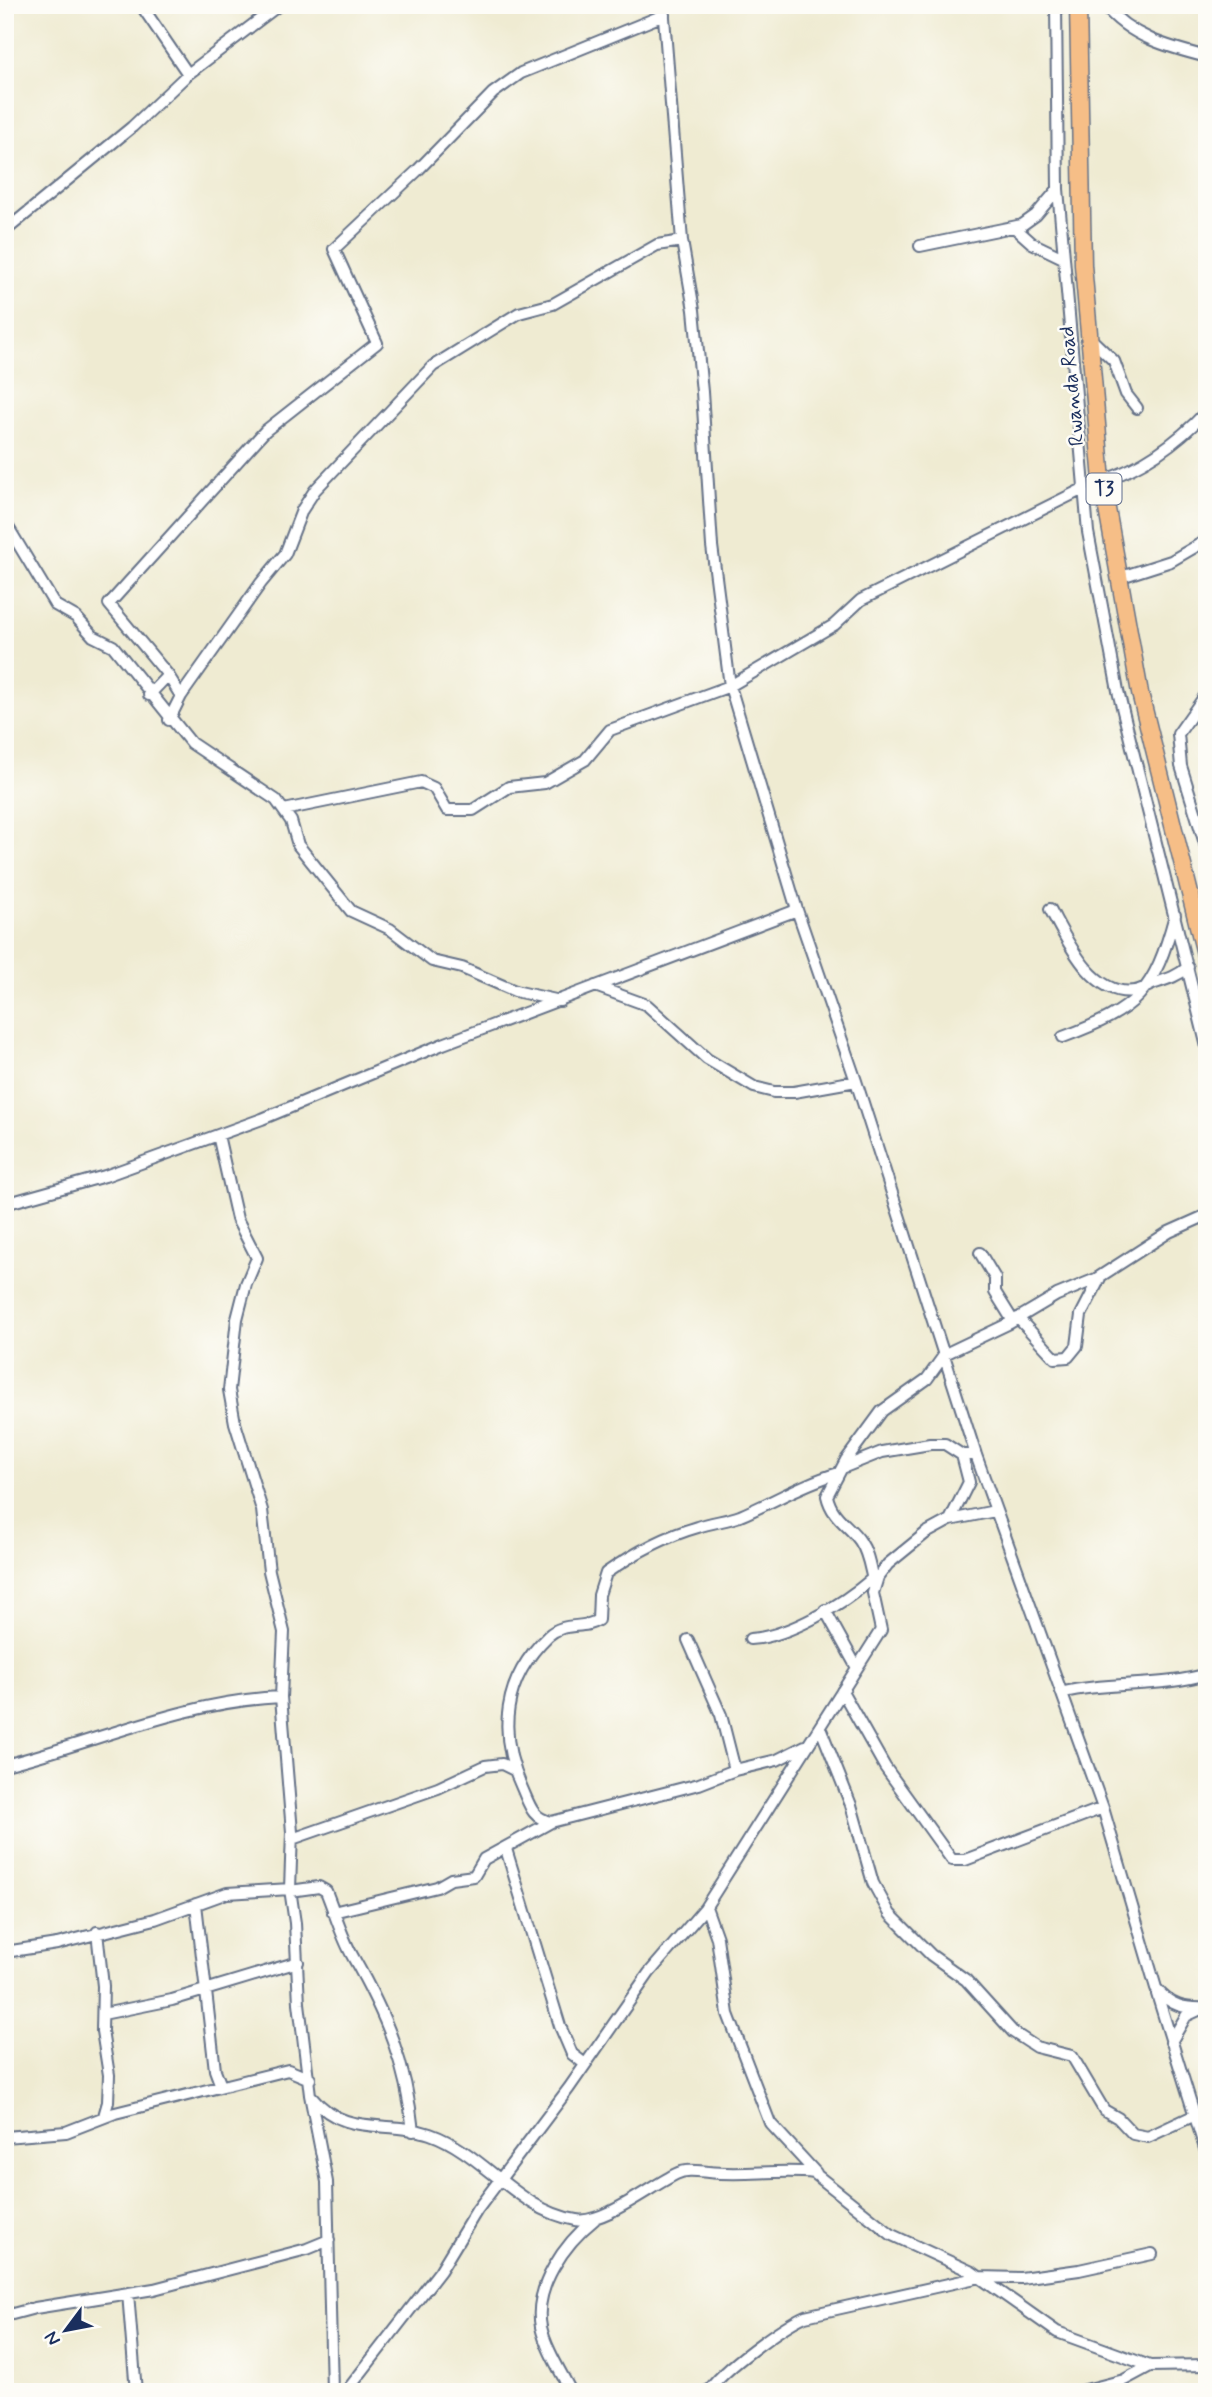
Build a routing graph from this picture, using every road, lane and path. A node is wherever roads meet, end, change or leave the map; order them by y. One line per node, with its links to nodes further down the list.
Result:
1 (141, 5): 8 (street)
2 (279, 5): 8 (street)
3 (1056, 5): 9 (street)
4 (1078, 5): 15 (highway, Rwanda Road / T3)
5 (1104, 5): 7 (street)
6 (663, 10): 12 (street); 23 (street)
7 (1207, 57)
8 (188, 74): 11 (street)
9 (1058, 189): 10 (street); 14 (street)
10 (1014, 228): 13 (street); 14 (street)
11 (5, 231)
12 (682, 240): 24 (street); 27 (street)
13 (920, 246)
14 (1063, 258): 19 (street)
15 (1091, 339): 16 (street); 18 (highway, Rwanda Road / T3)
16 (1137, 408)
17 (1207, 411): 18 (street)
18 (1102, 481): 22 (highway, Rwanda Road / T3)
19 (1083, 489): 24 (street); 33 (street)
20 (5, 522): 26 (street)
21 (1207, 540): 22 (street)
22 (1118, 578): 34 (highway, Rwanda Road / T3)
23 (169, 675): 26 (street); 27 (street)
24 (730, 686): 29 (street); 32 (street)
25 (1207, 693): 30 (street)
26 (149, 695): 28 (street)
27 (181, 696): 28 (street)
28 (169, 720): 29 (street)
29 (284, 810): 38 (street)
30 (1207, 850)
31 (1050, 909): 37 (street)
32 (797, 910): 36 (street); 41 (street)
33 (1175, 913): 35 (street); 37 (street)
34 (1207, 962)
35 (1188, 967): 37 (street); 40 (street)
36 (595, 986): 38 (street); 41 (street)
37 (1147, 986): 39 (street)
38 (560, 1001): 42 (street)
39 (1063, 1037)
40 (1207, 1047)
41 (856, 1081): 48 (street)
42 (218, 1135): 43 (street); 62 (street)
43 (5, 1205)
44 (1207, 1214): 46 (street)
45 (980, 1253): 47 (street)
46 (1101, 1276): 47 (street); 47 (street)
47 (1016, 1319): 48 (street)
48 (945, 1354): 50 (street); 51 (street)
49 (962, 1455): 50 (street); 51 (street); 53 (street)
50 (976, 1455): 52 (street)
51 (840, 1471): 54 (street); 66 (street)
52 (995, 1511): 53 (street); 61 (street)
53 (950, 1520): 54 (street)
54 (874, 1582): 55 (street); 58 (street)
55 (825, 1610): 56 (street); 58 (street)
56 (750, 1639)
57 (688, 1640): 67 (street)
58 (856, 1666): 60 (street)
59 (1207, 1674): 61 (street)
60 (842, 1691): 63 (street); 68 (street)
61 (1064, 1692): 68 (street)
62 (281, 1697): 65 (street); 70 (street)
63 (820, 1727): 64 (street); 91 (street)
64 (807, 1745): 67 (street); 74 (street)
65 (5, 1765)
66 (514, 1770): 69 (street); 70 (street)
67 (735, 1770): 69 (street)
68 (1103, 1808): 79 (street)
69 (551, 1822): 71 (street)
70 (292, 1839): 72 (street)
71 (506, 1849): 75 (street); 85 (street)
72 (290, 1890): 73 (street); 75 (street); 78 (street)
73 (196, 1904): 76 (street); 80 (street)
74 (706, 1906): 85 (street); 95 (street)
75 (333, 1912): 92 (street)
76 (97, 1932): 77 (street); 82 (street)
77 (5, 1952)
78 (298, 1962): 80 (street); 84 (street)
79 (1156, 1988): 81 (street); 83 (street)
80 (206, 1990): 82 (street); 88 (street)
81 (1205, 2008): 83 (street)
82 (103, 2014): 90 (street)
83 (1171, 2042): 91 (street)
84 (306, 2055): 86 (street); 87 (street)
85 (585, 2064): 96 (street)
86 (288, 2070): 87 (street); 88 (street)
87 (310, 2079): 89 (street)
88 (220, 2086): 90 (street)
89 (310, 2095): 92 (street); 98 (street)
90 (104, 2116): 93 (street)
91 (1193, 2116): 94 (street)
92 (413, 2131): 96 (street)
93 (5, 2137)
94 (1207, 2155)
95 (816, 2174): 97 (street); 100 (street)
96 (500, 2178): 97 (street); 107 (street)
97 (597, 2217): 108 (street)
98 (329, 2240): 101 (street); 106 (street)
99 (1152, 2254): 100 (street)
100 (980, 2277): 104 (street); 109 (street)
101 (128, 2292): 102 (street); 105 (street)
102 (5, 2316)
103 (1207, 2365): 104 (street)
104 (1150, 2366): 110 (street)
105 (136, 2392)
106 (332, 2392)
107 (345, 2392)
108 (571, 2392)
109 (708, 2392)
110 (1078, 2392)

